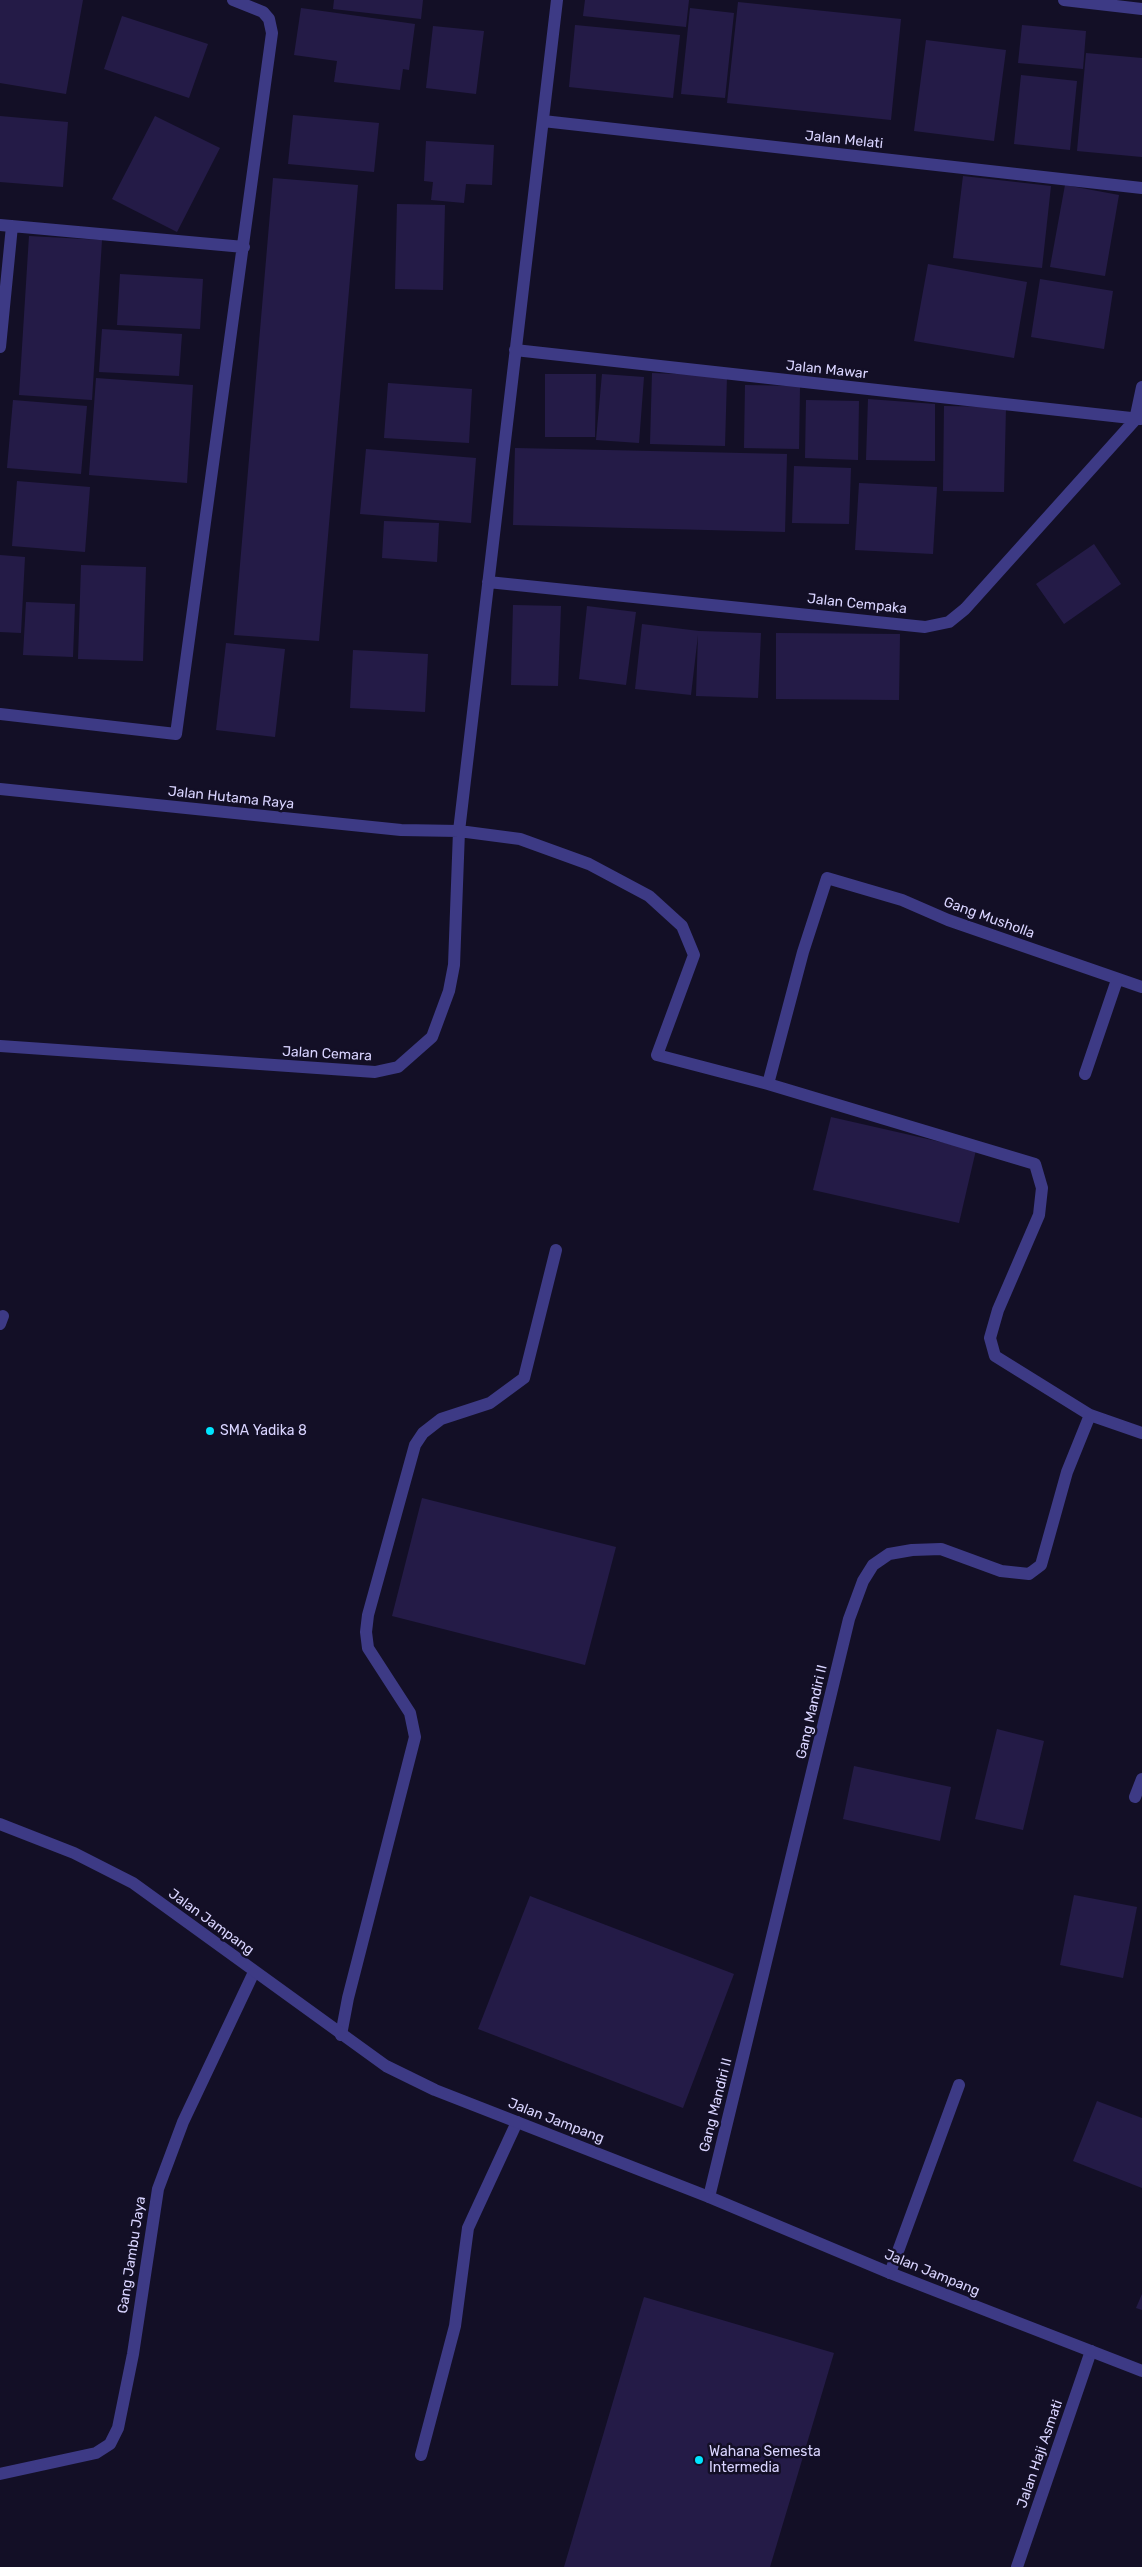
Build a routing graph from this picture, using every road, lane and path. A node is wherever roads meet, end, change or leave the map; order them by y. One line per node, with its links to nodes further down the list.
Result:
1 (234, 0): 8 (street)
2 (557, 0): 5 (street, Jalan Cemara)
3 (1064, 0): 4 (street)
4 (1142, 9)
5 (543, 121): 6 (street, Jalan Melati); 10 (street, Jalan Cemara)
6 (1142, 188)
7 (6, 226): 8 (street); 9 (street)
8 (244, 247): 14 (street)
9 (0, 347)
10 (515, 350): 12 (street, Jalan Mawar); 13 (street, Jalan Cemara)
11 (1142, 387): 12 (street)
12 (1138, 419): 13 (street, Jalan Cempaka)
13 (488, 582): 16 (street, Jalan Cemara)
14 (0, 714)
15 (0, 789): 16 (street, Jalan Hutama Raya)
16 (459, 831): 19 (street, Jalan Cemara); 21 (street, Jalan Hutama Raya)
17 (1117, 980): 18 (street, Gang Musholla); 20 (street); 21 (street, Gang Musholla)
18 (1142, 987)
19 (0, 1046)
20 (1085, 1074)
21 (768, 1084): 23 (street)
22 (556, 1250): 29 (street)
23 (1090, 1415): 24 (street); 32 (street, Gang Mandiri II)
24 (1142, 1433)
25 (1142, 1779): 26 (street)
26 (1135, 1797)
27 (0, 1824): 28 (street, Jalan Jampang)
28 (254, 1972): 29 (street, Jalan Jampang); 37 (street, Gang Jambu Jaya)
29 (341, 2035): 31 (street, Jalan Jampang)
30 (959, 2085): 33 (street)
31 (517, 2122): 32 (street, Jalan Jampang); 36 (street)
32 (709, 2197): 33 (street, Jalan Jampang)
33 (890, 2273): 34 (street, Jalan Jampang)
34 (1091, 2351): 35 (street, Jalan Jampang); 38 (street, Jalan Haji Asmati)
35 (1142, 2371)
36 (421, 2454)
37 (0, 2474)
38 (1017, 2567)

